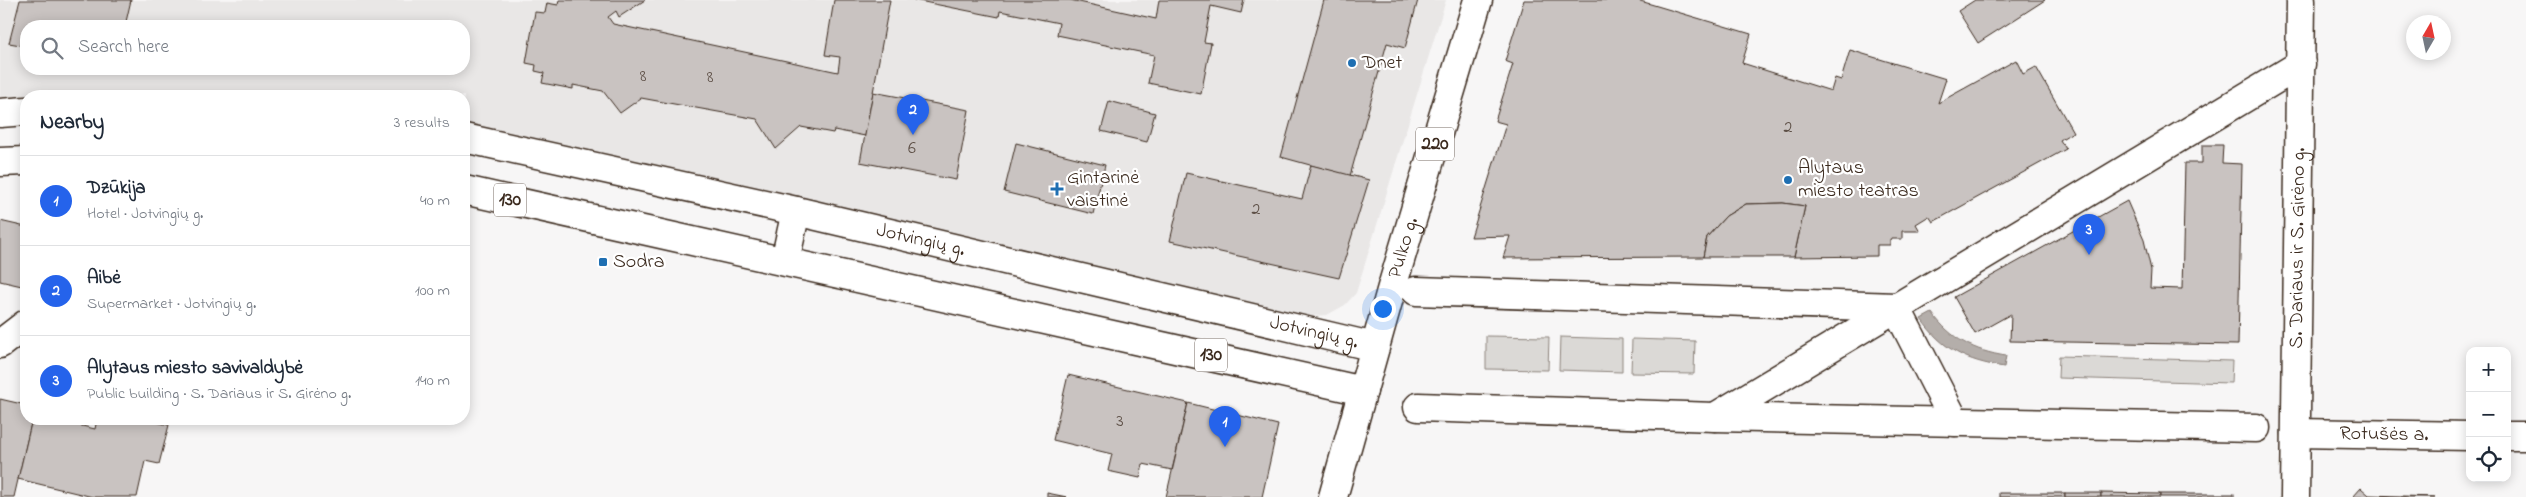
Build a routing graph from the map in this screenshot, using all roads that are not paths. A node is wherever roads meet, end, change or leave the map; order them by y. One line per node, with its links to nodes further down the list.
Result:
1 (1478, 0): 16 (street, Pulko g. / 220)
2 (2301, 0): 3 (street, S. Dariaus ir S. Girėno g.)
3 (2301, 64): 13 (street); 22 (street, S. Dariaus ir S. Girėno g.)
4 (20, 111): 5 (street)
5 (0, 112)
6 (470, 139): 10 (street, Jotvingių g.)
7 (20, 161): 8 (street)
8 (0, 162)
9 (470, 191): 11 (street, 130)
10 (796, 211): 11 (street); 16 (street, Jotvingių g.)
11 (785, 261): 17 (street, 130)
12 (1416, 291): 13 (street)
13 (1896, 307): 19 (street); 20 (street)
14 (20, 329): 15 (street)
15 (0, 344)
16 (1375, 347): 17 (street, Pulko g. / 220)
17 (1363, 391): 26 (street, Pulko g.)
18 (1418, 407): 19 (street)
19 (1715, 417): 20 (street)
20 (1955, 422): 21 (street)
21 (2256, 428)
22 (2296, 433): 23 (street, Rotušės a.); 27 (street, S. Dariaus ir S. Girėno g.)
23 (2466, 436)
24 (2511, 436): 25 (street)
25 (2526, 436)
26 (1333, 497)
27 (2295, 497)

